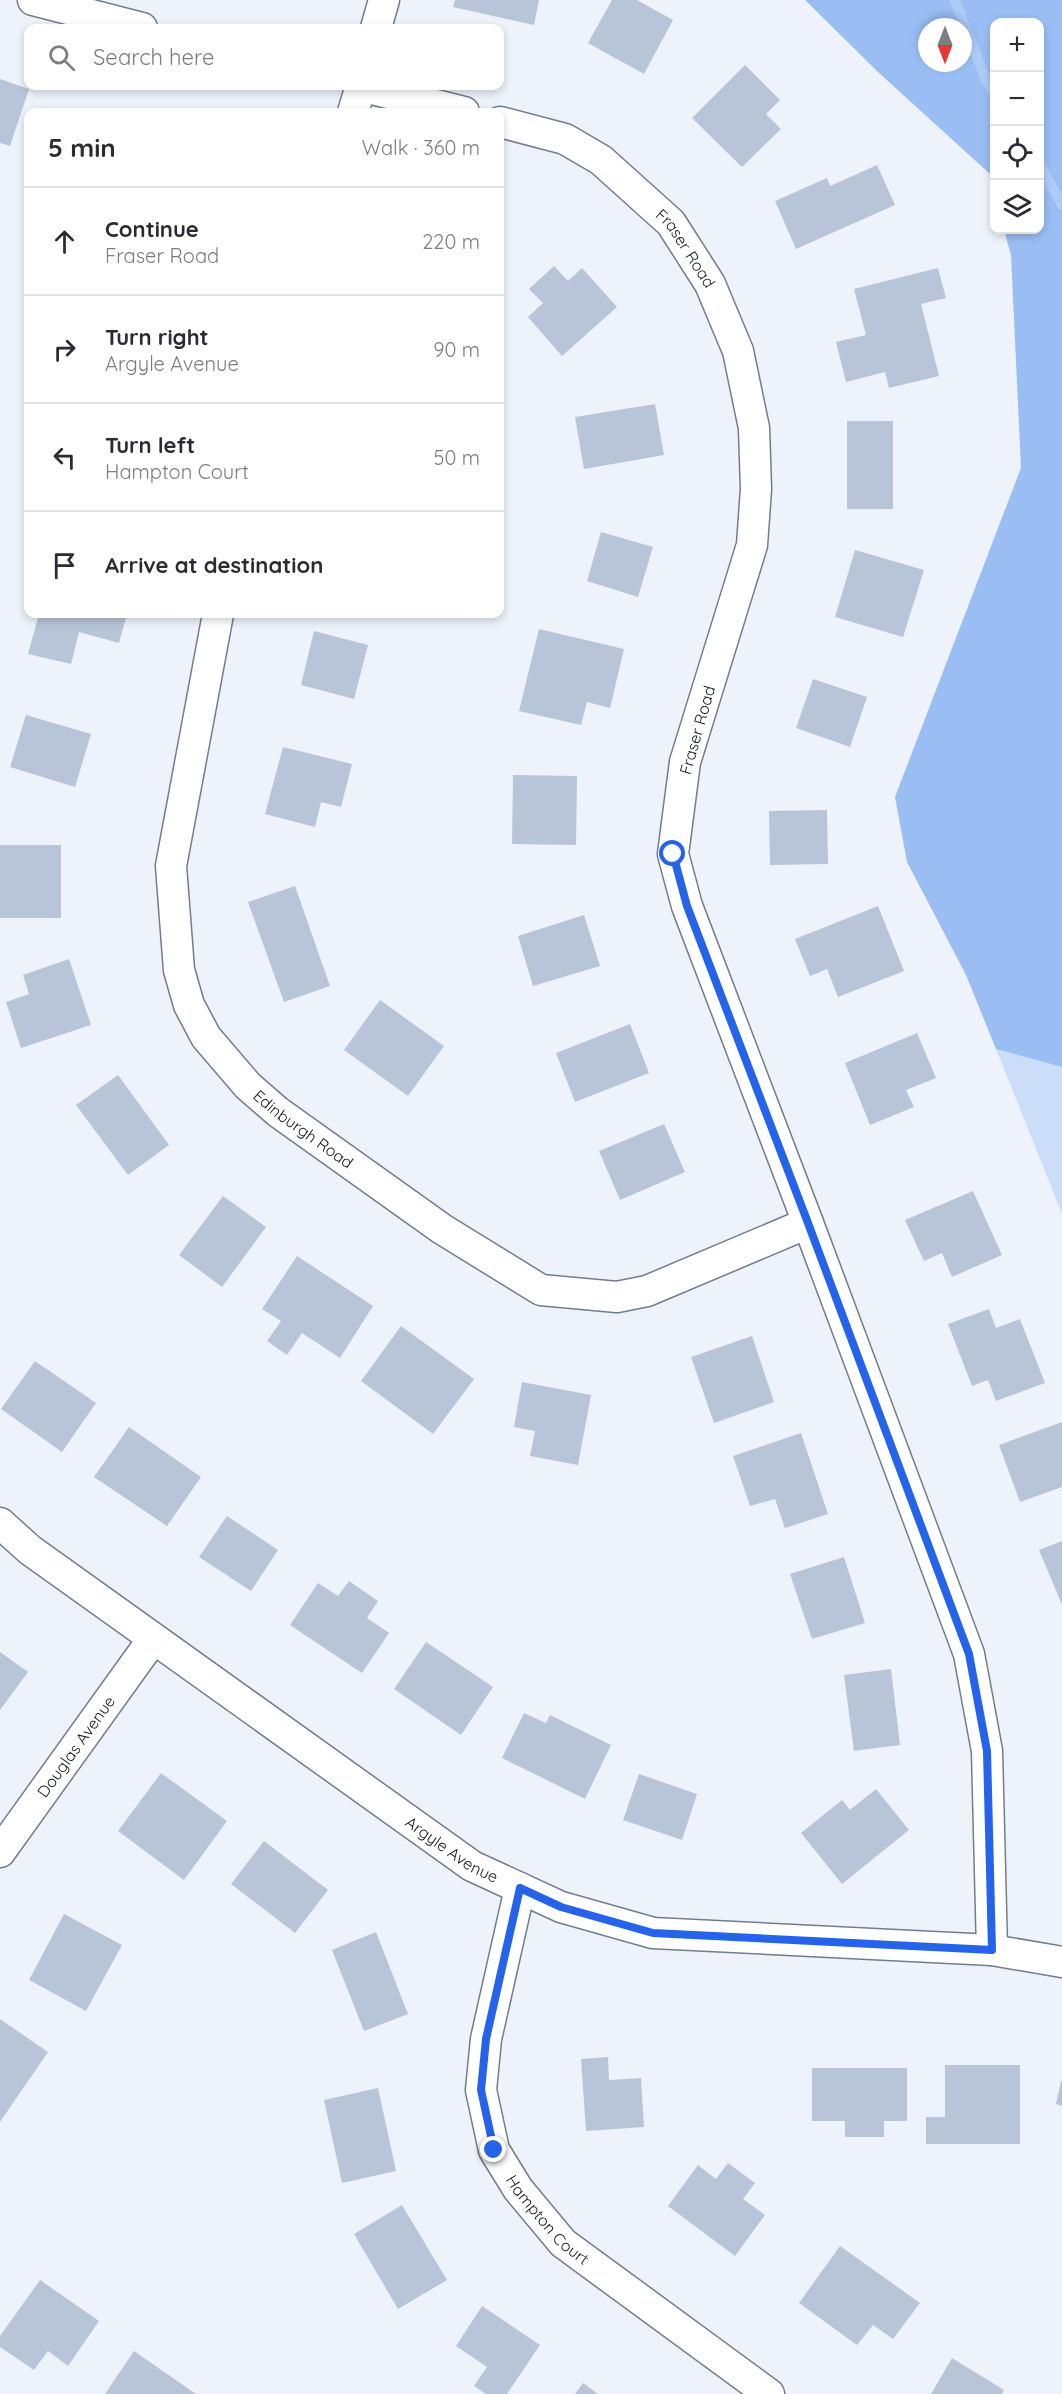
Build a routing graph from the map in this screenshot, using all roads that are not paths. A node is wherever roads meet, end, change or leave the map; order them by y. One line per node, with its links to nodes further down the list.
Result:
1 (33, 0): 3 (street)
2 (384, 0): 4 (street)
3 (126, 24)
4 (377, 24)
5 (359, 90): 7 (street)
6 (376, 90): 8 (street)
7 (354, 108)
8 (448, 108)
9 (504, 123): 11 (street, Fraser Road)
10 (217, 618): 11 (street, Edinburgh Road)
11 (808, 1223): 16 (street, Fraser Road)
12 (0, 1523): 13 (street, Argyle Avenue)
13 (153, 1639): 14 (street, Douglas Avenue); 15 (street, Argyle Avenue)
14 (0, 1852)
15 (520, 1888): 16 (street, Argyle Avenue); 18 (street, Hampton Court)
16 (992, 1950): 17 (street, Argyle Avenue)
17 (1062, 1962)
18 (769, 2394)

